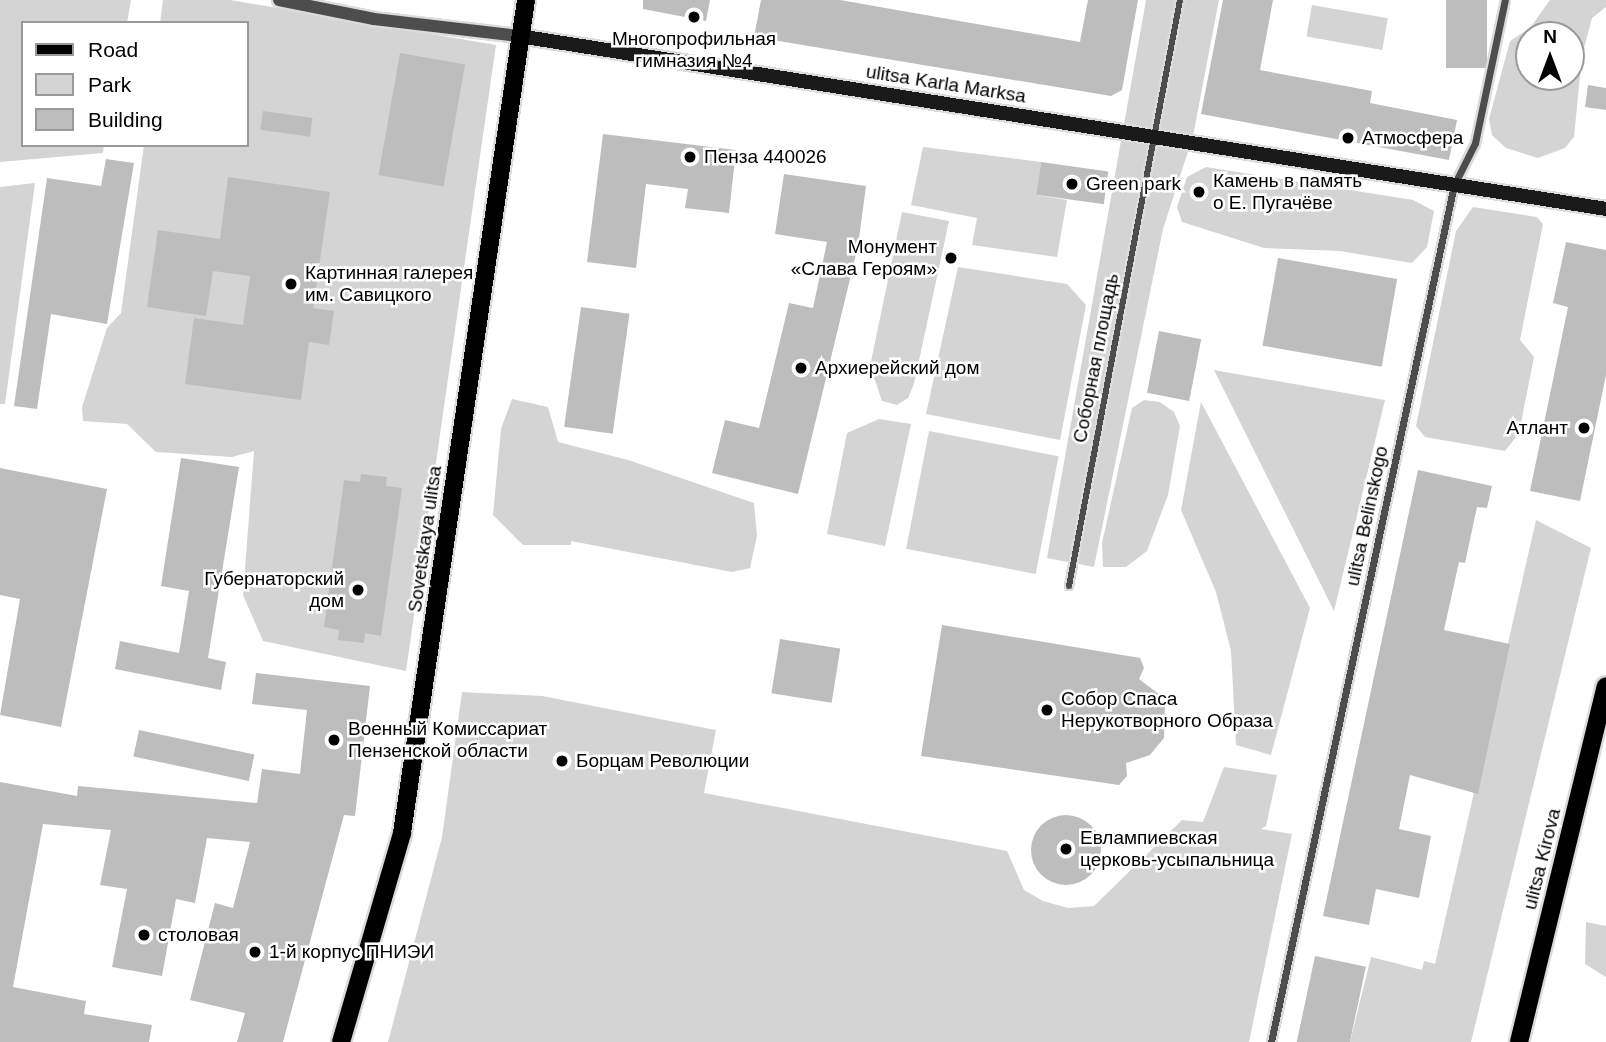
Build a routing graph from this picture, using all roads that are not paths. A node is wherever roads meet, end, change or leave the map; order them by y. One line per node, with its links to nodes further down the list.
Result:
1 (279, 0): 5 (street, ulitsa Karla Marksa)
2 (526, 0): 5 (main road, Sovetskaya ulitsa)
3 (1180, 0): 6 (street, Соборная площадь)
4 (1505, 0): 7 (street, ulitsa Belinskogo)
5 (519, 36): 6 (main road, ulitsa Karla Marksa); 11 (main road, Sovetskaya ulitsa)
6 (1155, 137): 7 (main road, ulitsa Karla Marksa); 9 (street, Соборная площадь)
7 (1454, 185): 8 (main road, ulitsa Karla Marksa); 12 (street, ulitsa Belinskogo)
8 (1606, 209)
9 (1069, 586)
10 (1606, 686): 13 (main road, ulitsa Kirova)
11 (341, 1042)
12 (1271, 1042)
13 (1519, 1042)

